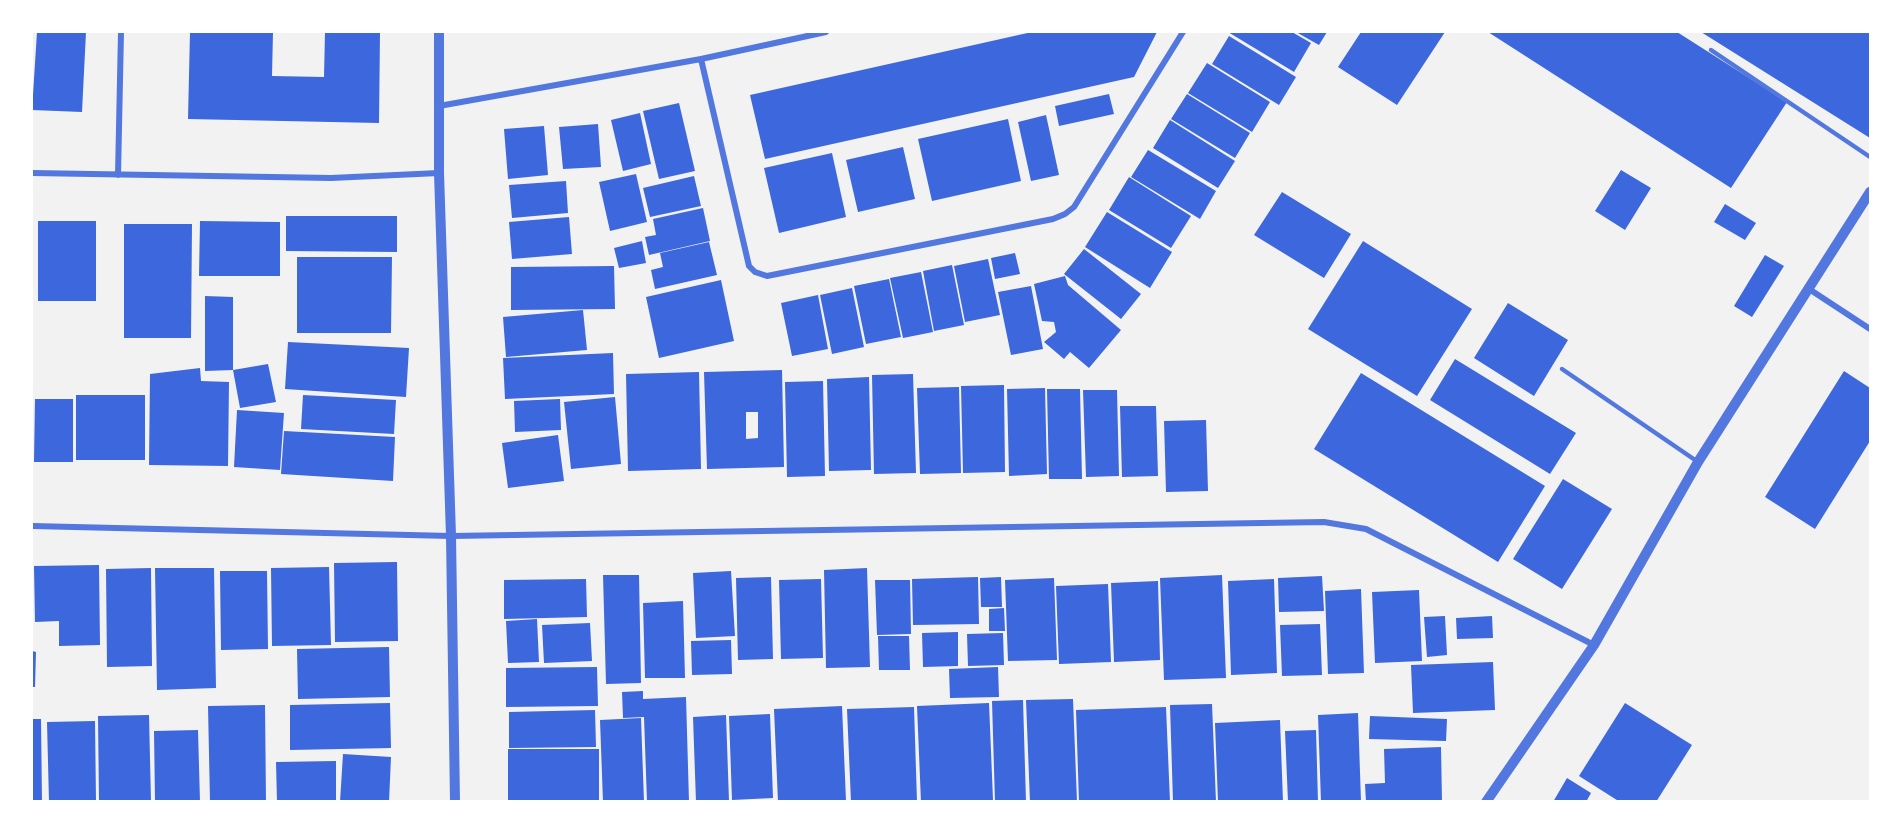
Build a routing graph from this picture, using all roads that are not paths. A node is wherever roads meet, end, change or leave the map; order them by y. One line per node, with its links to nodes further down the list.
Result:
1 (121, 32): 11 (street)
2 (439, 32): 7 (street)
3 (826, 32): 6 (street)
4 (1183, 32): 6 (street)
5 (1711, 50): 8 (lane)
6 (702, 59): 7 (street)
7 (439, 106): 10 (street)
8 (1870, 157)
9 (32, 173): 11 (street)
10 (439, 173): 11 (street); 18 (street)
11 (118, 175)
12 (1870, 192): 13 (street)
13 (1809, 289): 14 (street); 16 (street)
14 (1870, 328)
15 (1562, 369): 16 (lane)
16 (1698, 462): 19 (street)
17 (32, 526): 18 (street)
18 (451, 536): 19 (street); 20 (street)
19 (1594, 645): 21 (street)
20 (455, 801)
21 (1486, 801)

